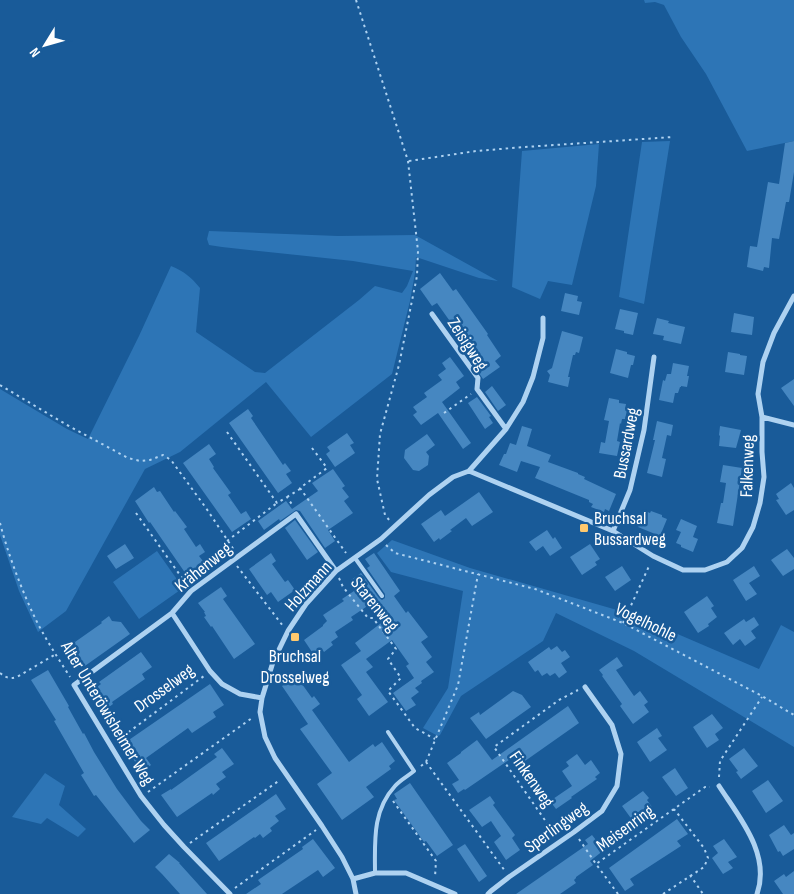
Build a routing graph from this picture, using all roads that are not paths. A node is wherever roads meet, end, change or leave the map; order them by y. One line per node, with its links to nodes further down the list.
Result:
1 (794, 296): 5 (street, Falkenweg)
2 (432, 314): 7 (street, Zeisigweg)
3 (543, 318): 7 (street, Holzmann)
4 (654, 357): 9 (street, Bussardweg)
5 (762, 417): 6 (street); 9 (street, Falkenweg)
6 (794, 425)
7 (506, 429): 8 (street, Holzmann)
8 (468, 471): 9 (street, Falkenweg); 10 (street, Holzmann)
9 (613, 531)
10 (353, 560): 11 (street, Holzmann); 12 (lane)
11 (336, 572): 13 (street, Krähenweg); 16 (street, Holzmann)
12 (382, 596)
13 (172, 613): 14 (street, Krähenweg); 16 (street, Drosselweg)
14 (74, 685): 21 (street, Alter Unteröwisheimer Weg)
15 (585, 687): 24 (street, Sperlingweg)
16 (262, 698): 20 (street, Holzmann)
17 (388, 732): 19 (lane)
18 (719, 786): 25 (street)
19 (375, 873): 20 (street); 23 (street)
20 (353, 879): 22 (street, Holzmann)
21 (230, 893)
22 (356, 894)
23 (456, 894)
24 (488, 894)
25 (757, 894)

